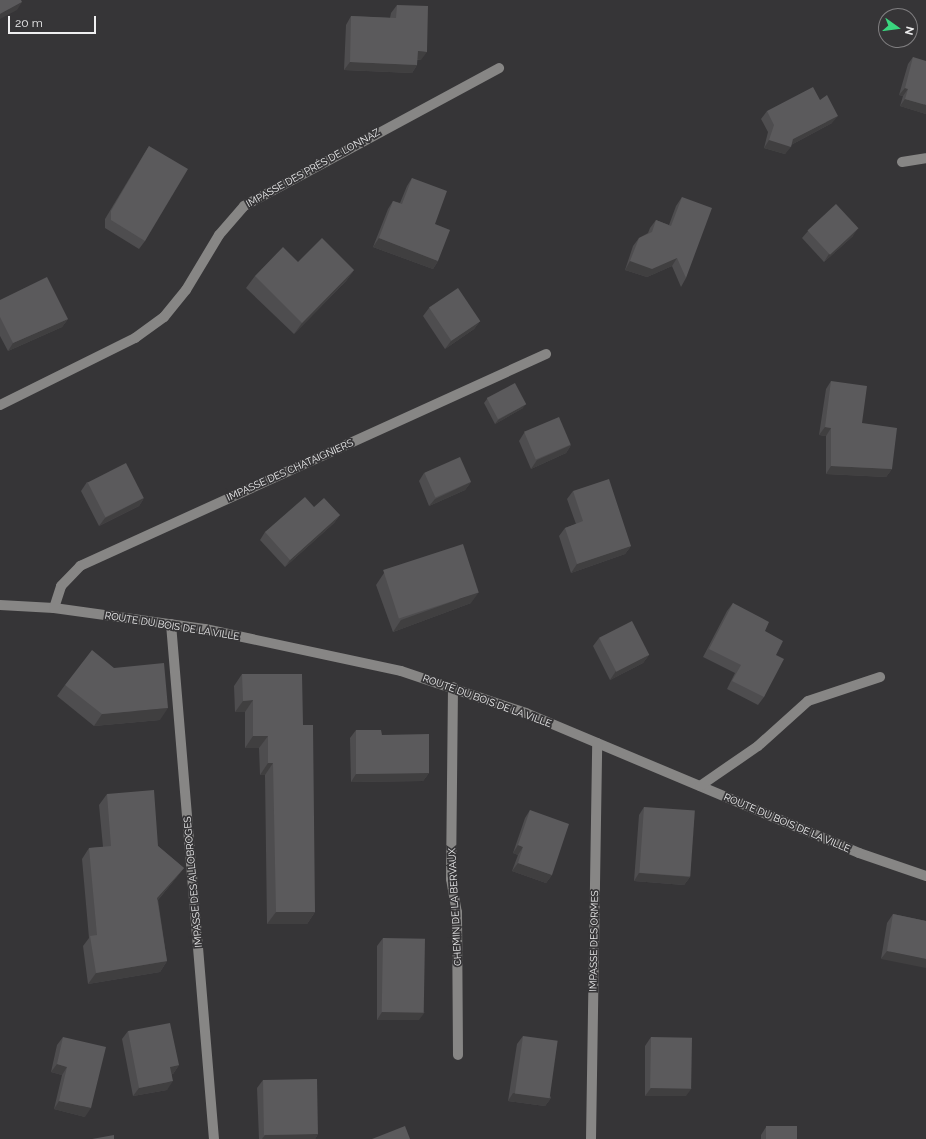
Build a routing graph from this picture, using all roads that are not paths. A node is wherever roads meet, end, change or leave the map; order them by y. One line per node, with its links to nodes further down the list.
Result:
1 (499, 68): 5 (street, IMPASSE DES PRÉS DE LONNAZ)
2 (926, 158): 3 (street)
3 (902, 162)
4 (546, 354): 7 (street, IMPASSE DES CHATAIGNIERS)
5 (0, 405)
6 (0, 605): 7 (street, ROUTE DU BOIS DE LA VILLE)
7 (54, 608): 8 (street, ROUTE DU BOIS DE LA VILLE)
8 (172, 624): 10 (street, ROUTE DU BOIS DE LA VILLE); 15 (street, IMPASSE DES ALLOBROGES)
9 (880, 677): 12 (street)
10 (453, 687): 11 (street, ROUTE DU BOIS DE LA VILLE); 14 (street, CHEMIN DE LA BERVAUX)
11 (597, 743): 12 (street, ROUTE DU BOIS DE LA VILLE); 16 (street, IMPASSE DES ORMES)
12 (700, 786): 13 (street, ROUTE DU BOIS DE LA VILLE)
13 (926, 876)
14 (458, 1055)
15 (214, 1139)
16 (591, 1139)

